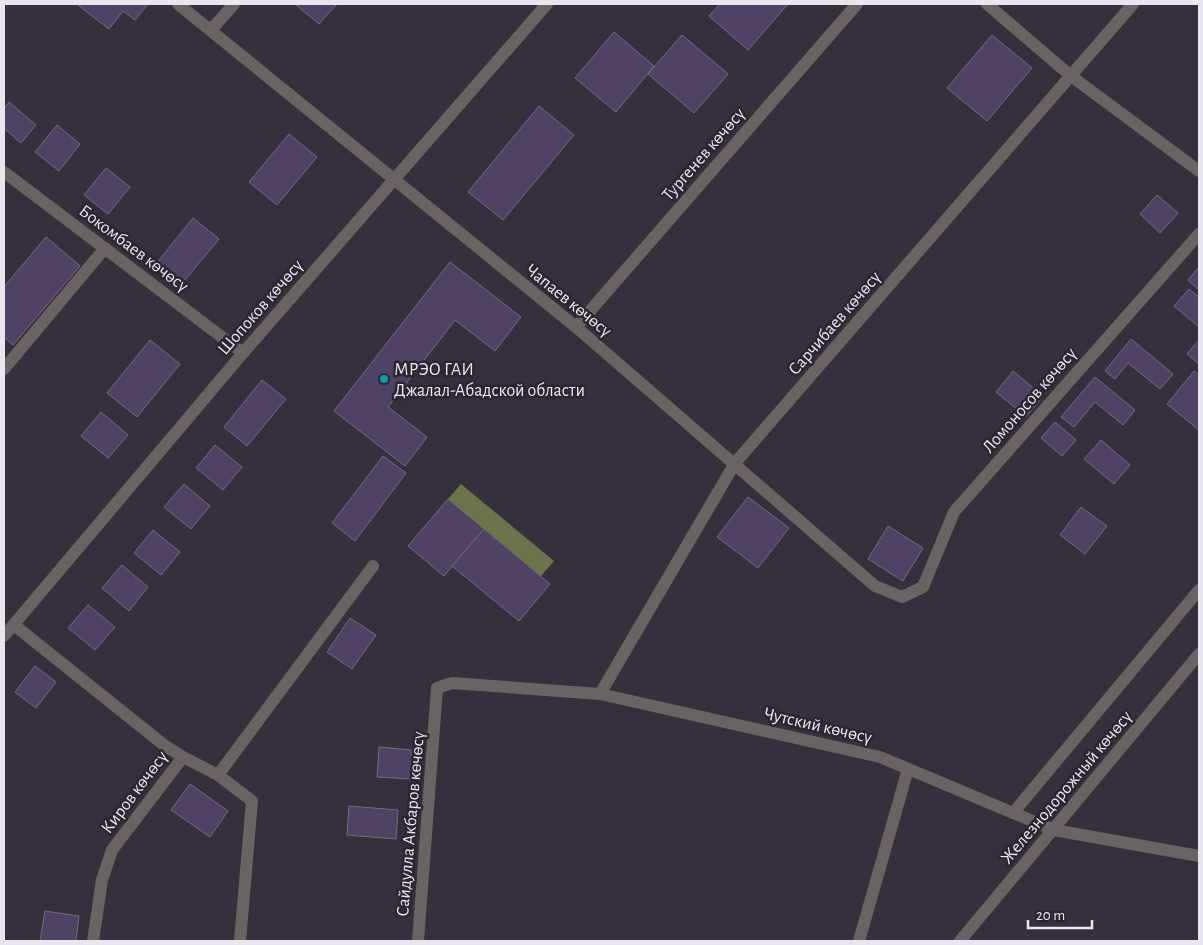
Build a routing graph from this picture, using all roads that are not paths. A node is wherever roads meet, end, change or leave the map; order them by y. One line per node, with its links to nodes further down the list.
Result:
1 (178, 4): 7 (street, Чапаев көчөсү)
2 (234, 4): 7 (street)
3 (547, 4): 11 (street, Шопоков көчөсү)
4 (857, 4): 14 (street, Тургенев көчөсү)
5 (987, 4): 8 (street)
6 (1133, 4): 8 (street, Сарчибаев көчөсү)
7 (211, 30): 11 (street, Чапаев көчөсү)
8 (1071, 76): 9 (street); 17 (street, Сарчибаев көчөсү)
9 (1199, 171)
10 (4, 172): 13 (street, Бокомбаев көчөсү)
11 (392, 180): 14 (street, Чапаев көчөсү); 15 (street, Шопоков көчөсү)
12 (1199, 234): 20 (street, Ломоносов көчөсү)
13 (105, 248): 15 (street, Бокомбаев көчөсү); 16 (street)
14 (576, 327): 17 (street, Чапаев көчөсү)
15 (243, 353): 21 (street, Шопоков көчөсү)
16 (4, 369)
17 (735, 463): 20 (street, Чапаев көчөсү); 23 (street, Сарчибаев көчөсү)
18 (373, 566): 27 (street)
19 (1199, 590): 28 (street)
20 (902, 597)
21 (8, 629): 25 (street, Киров көчөсү)
22 (1199, 654): 29 (street, Железнодорожный көчөсү)
23 (600, 694): 24 (street, Чутский көчөсү); 26 (street, Чутский көчөсү)
24 (437, 709): 33 (street, Сайдулла Акбаров көчөсү)
25 (183, 756): 27 (street); 31 (street, Киров көчөсү)
26 (908, 769): 28 (street, Чутский көчөсү); 34 (street)
27 (218, 775): 32 (street)
28 (1013, 813): 29 (street, Чутский көчөсү)
29 (1054, 830): 30 (street, Чутский көчөсү); 35 (street, Железнодорожный көчөсү)
30 (1199, 856)
31 (94, 941)
32 (240, 941)
33 (418, 941)
34 (859, 941)
35 (960, 941)

